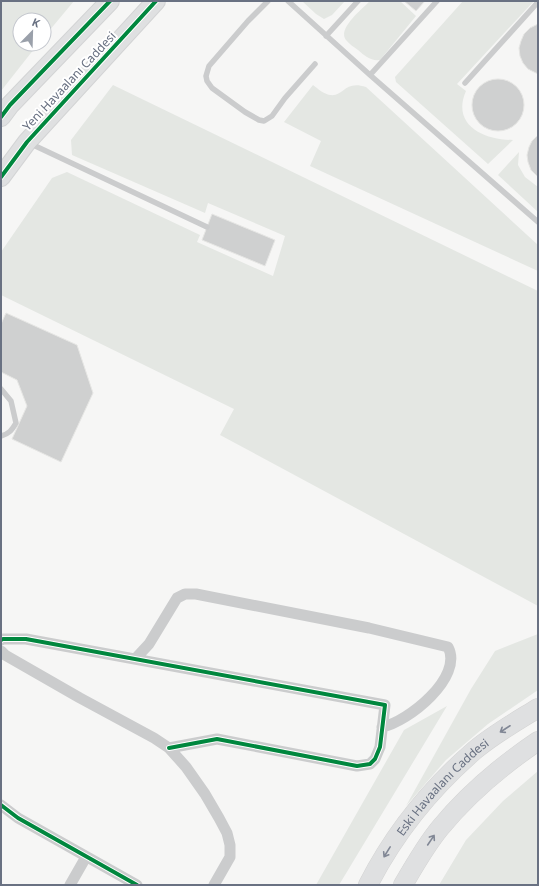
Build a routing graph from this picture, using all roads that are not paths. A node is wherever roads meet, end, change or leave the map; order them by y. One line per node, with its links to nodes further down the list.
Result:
1 (110, 1): 12 (main road, Yeni Havaalanı Caddesi)
2 (156, 1): 13 (main road, Yeni Havaalanı Caddesi)
3 (268, 1): 9 (lane)
4 (288, 1): 8 (lane)
5 (358, 1): 8 (lane)
6 (437, 1): 10 (lane)
7 (538, 2): 11 (lane)
8 (326, 36): 10 (lane)
9 (315, 64)
10 (370, 75): 15 (lane)
11 (465, 83)
12 (1, 117)
13 (27, 142): 14 (main road, Yeni Havaalanı Caddesi); 16 (lane)
14 (1, 177)
15 (538, 222)
16 (207, 227)
17 (1, 389): 18 (lane)
18 (1, 436)
19 (1, 640): 21 (street)
20 (1, 651): 25 (street)
21 (136, 658): 23 (street); 23 (street)
22 (538, 708): 31 (highway, Eski Havaalanı Caddesi, one-way to 31)
23 (382, 727): 25 (street)
24 (538, 741): 32 (highway, Eski Havaalanı Caddesi, one-way to 24)
25 (169, 748): 30 (street)
26 (1, 805): 27 (street)
27 (86, 857): 28 (street); 29 (street)
28 (70, 885)
29 (137, 885)
30 (214, 885)
31 (368, 885)
32 (403, 885)

